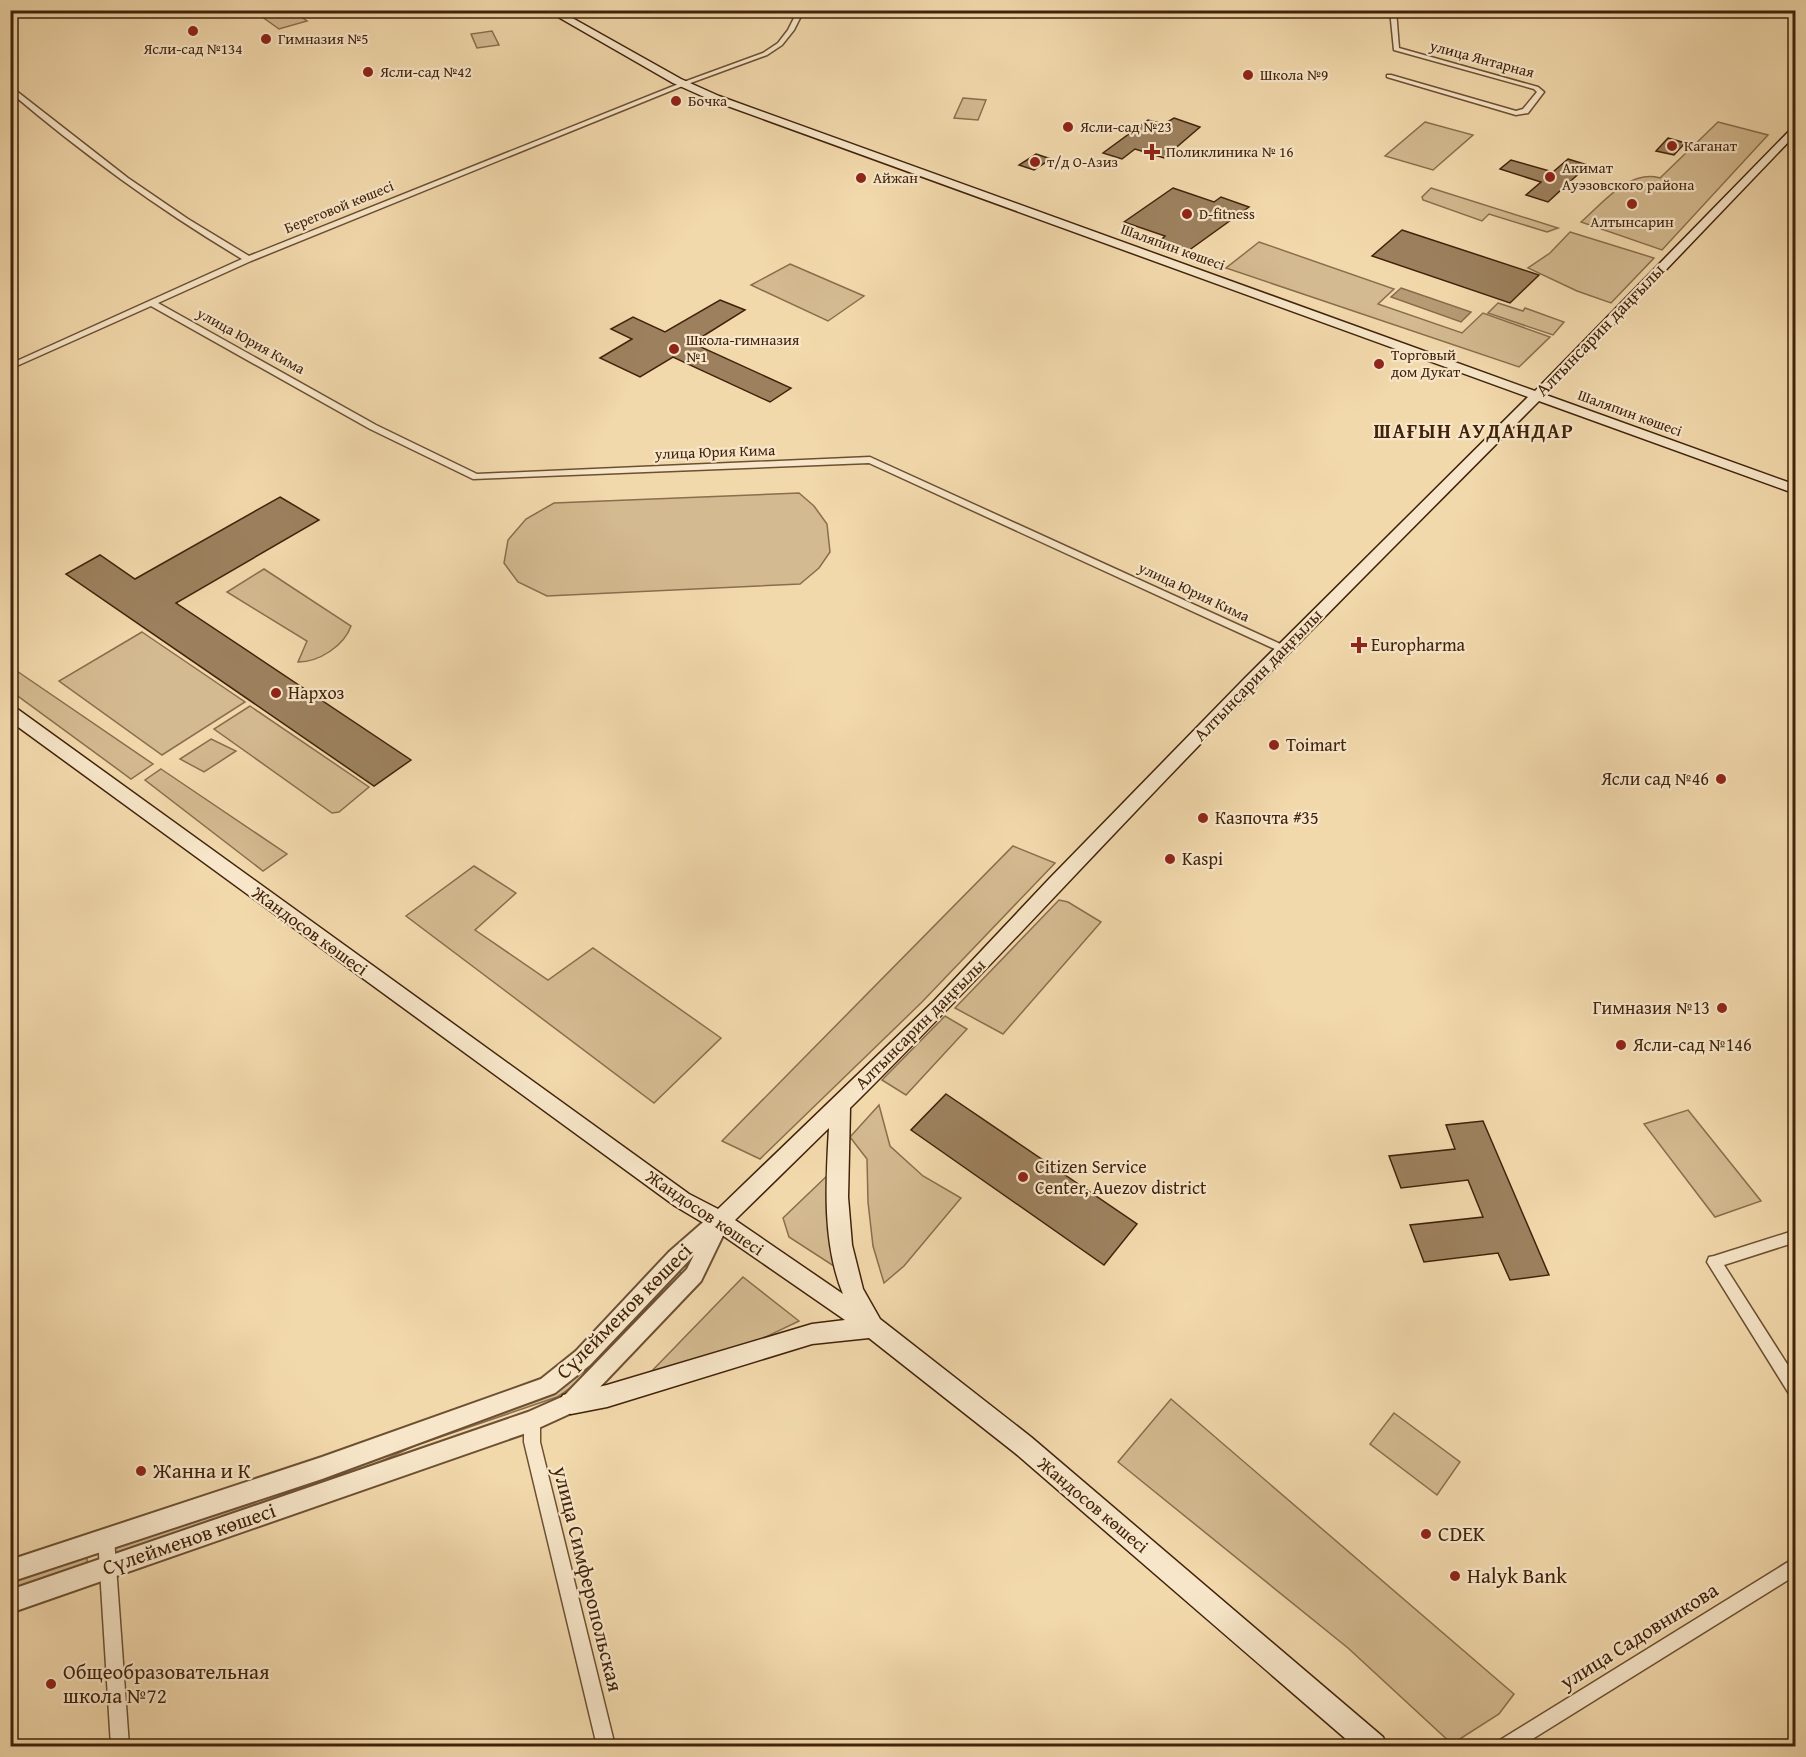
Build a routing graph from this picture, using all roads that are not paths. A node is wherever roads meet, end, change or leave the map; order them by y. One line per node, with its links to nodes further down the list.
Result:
1 (550, 10): 5 (main road, Шаляпин көшесі)
2 (801, 10): 5 (street, Береговой көшесі)
3 (1393, 10): 4 (street, улица Янтарная)
4 (1389, 76)
5 (683, 84): 8 (street, Береговой көшесі); 11 (main road, Шаляпин көшесі)
6 (10, 88): 8 (street)
7 (1796, 128): 11 (main road, Алтынсарин даңғылы)
8 (248, 259): 9 (street, Береговой көшесі)
9 (152, 303): 10 (street, Береговой көшесі); 13 (street, улица Юрия Кима)
10 (10, 367)
11 (1535, 396): 12 (main road, Шаляпин көшесі); 13 (main road, Алтынсарин даңғылы)
12 (1796, 490)
13 (1283, 649): 15 (main road, Алтынсарин даңғылы)
14 (10, 712): 16 (main road, Жандосов көшесі)
15 (840, 1103): 16 (main road, Алтынсарин даңғылы); 18 (main road)
16 (720, 1221): 18 (main road, Жандосов көшесі); 20 (street, Сүлейменов көшесі); 22 (street, Сүлейменов көшесі)
17 (1796, 1236): 19 (street)
18 (873, 1327): 20 (main road); 29 (main road, Жандосов көшесі)
19 (1796, 1392)
20 (570, 1403): 21 (street, Сүлейменов көшесі)
21 (532, 1420): 24 (street, Сүлейменов көшесі); 28 (street, улица Симферопольская)
22 (106, 1538): 24 (street); 25 (street, Сүлейменов көшесі)
23 (1796, 1565): 30 (street, улица Садовникова)
24 (107, 1568): 26 (street, Сүлейменов көшесі); 27 (street)
25 (10, 1571)
26 (10, 1602)
27 (120, 1746)
28 (606, 1746)
29 (1374, 1746)
30 (1506, 1746)

